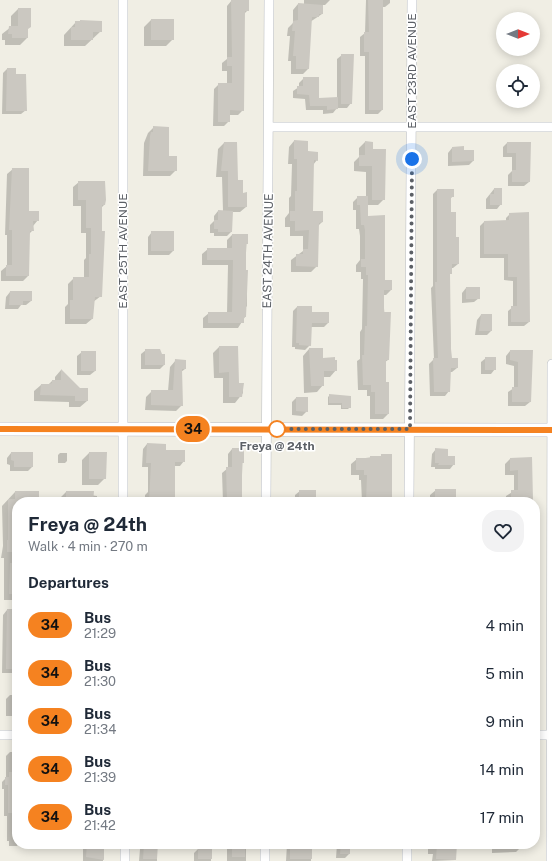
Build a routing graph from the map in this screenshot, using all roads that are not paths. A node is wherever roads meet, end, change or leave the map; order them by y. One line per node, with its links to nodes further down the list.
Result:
1 (123, 0): 9 (street, EAST 25TH AVENUE)
2 (269, 0): 4 (street, EAST 24TH AVENUE)
3 (412, 0): 6 (street, EAST 23RD AVENUE)
4 (269, 127): 6 (street); 10 (street, EAST 24TH AVENUE)
5 (552, 127): 6 (street)
6 (412, 128): 11 (street, EAST 23RD AVENUE)
7 (552, 364): 12 (street)
8 (0, 429): 9 (main road)
9 (123, 429): 10 (main road); 13 (street, EAST 25TH AVENUE)
10 (266, 429): 11 (main road); 14 (street, EAST 24TH AVENUE)
11 (410, 429): 12 (main road); 15 (street, EAST 23RD AVENUE)
12 (552, 430): 19 (street)
13 (123, 497)
14 (266, 497)
15 (409, 497)
16 (540, 734): 19 (street)
17 (0, 735): 18 (street)
18 (12, 735)
19 (552, 735): 26 (street)
20 (125, 849): 23 (street)
21 (265, 849): 24 (street)
22 (407, 849): 25 (street)
23 (125, 861)
24 (265, 861)
25 (407, 861)
26 (551, 861)

